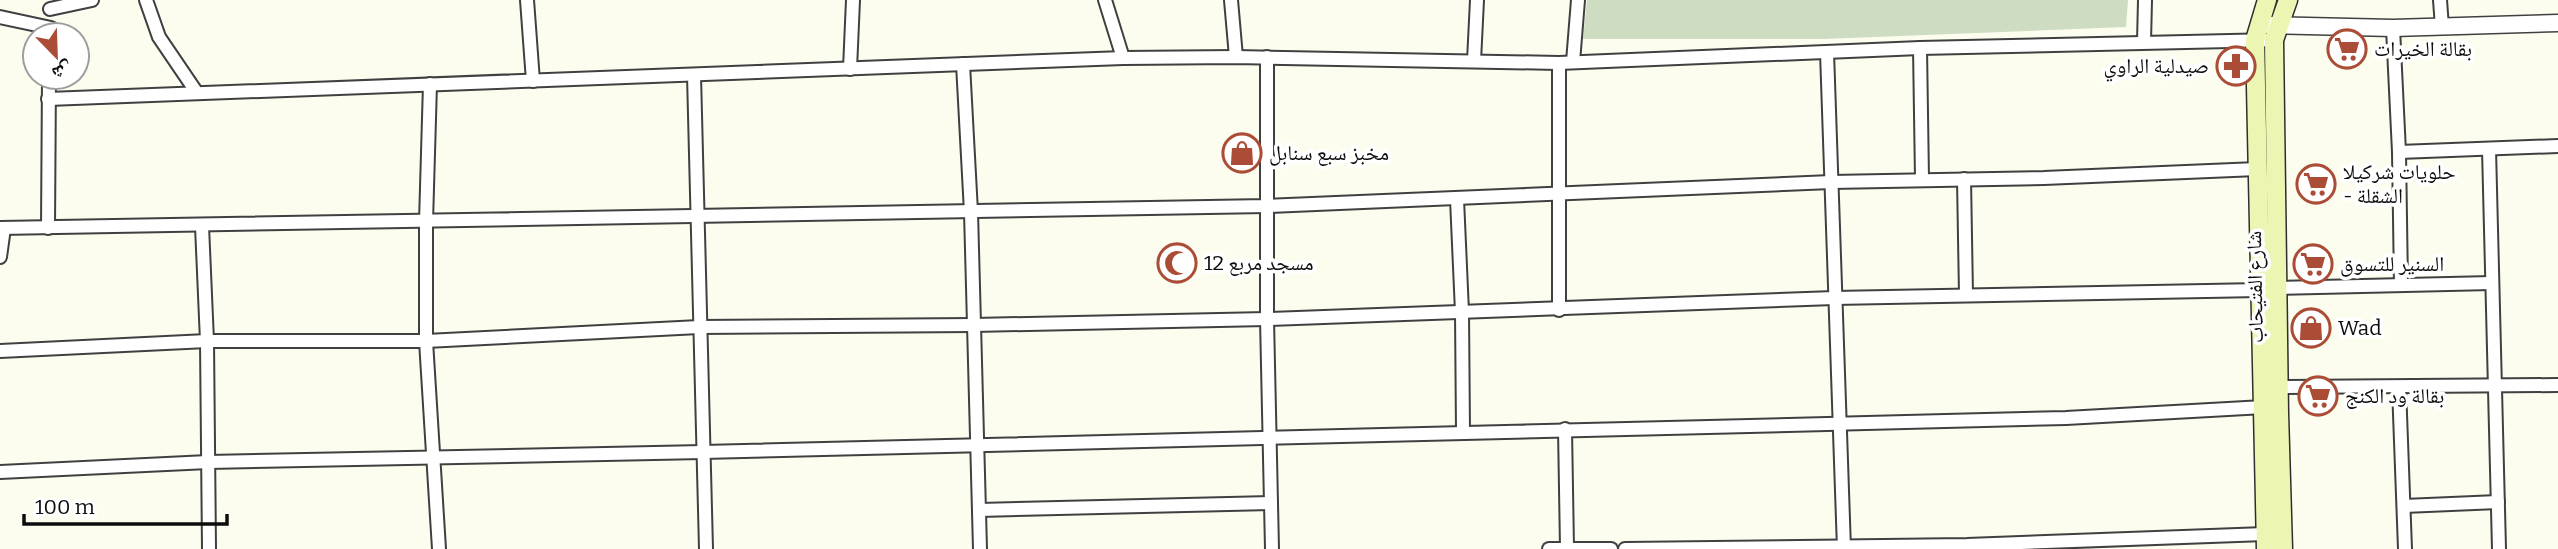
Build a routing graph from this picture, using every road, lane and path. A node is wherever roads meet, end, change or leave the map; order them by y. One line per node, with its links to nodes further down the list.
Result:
1 (92, 0): 13 (street)
2 (146, 0): 36 (street)
3 (527, 0): 33 (street)
4 (853, 0): 31 (street)
5 (1105, 0): 26 (street)
6 (1231, 0): 24 (street)
7 (1477, 0): 27 (street)
8 (1578, 0): 28 (street)
9 (2145, 0): 21 (street)
10 (2267, 0): 19 (main road)
11 (2288, 0): 20 (main road)
12 (2440, 0): 17 (street)
13 (50, 5)
14 (0, 17): 15 (street)
15 (21, 23)
16 (2558, 23): 17 (street)
17 (2442, 27): 18 (street)
18 (2393, 28): 20 (street); 40 (street)
19 (2256, 32): 20 (street); 21 (street); 41 (main road, شارع الفتيحاب)
20 (2276, 32): 57 (main road, شارع الفتيحاب)
21 (2144, 42): 22 (street)
22 (1920, 48): 23 (street); 42 (street)
23 (1827, 52): 28 (street); 44 (street)
24 (1236, 57): 25 (street); 26 (street)
25 (1267, 57): 27 (street); 47 (street)
26 (1124, 58): 30 (street)
27 (1474, 61): 29 (street)
28 (1573, 62): 29 (street)
29 (1559, 63): 45 (street)
30 (963, 64): 31 (street); 48 (street)
31 (850, 69): 32 (street)
32 (694, 75): 33 (street); 49 (street)
33 (533, 81): 34 (street)
34 (430, 84): 36 (street); 50 (street)
35 (48, 91): 37 (street)
36 (197, 93): 37 (street)
37 (48, 99): 53 (street)
38 (2558, 146): 39 (street)
39 (2489, 149): 40 (street); 55 (street)
40 (2399, 152): 56 (street)
41 (2257, 169): 43 (street); 57 (main road, شارع الفتيحاب)
42 (1922, 179): 43 (street); 44 (street)
43 (1964, 179): 58 (street)
44 (1831, 182): 45 (street); 59 (street)
45 (1559, 195): 46 (street); 60 (street)
46 (1457, 199): 47 (street); 61 (street)
47 (1267, 206): 48 (street); 62 (street)
48 (971, 212): 49 (street); 63 (street)
49 (697, 215): 50 (street); 64 (street)
50 (426, 222): 51 (street); 66 (street)
51 (202, 226): 53 (street); 65 (street)
52 (2, 228): 53 (street); 54 (street)
53 (48, 228)
54 (0, 257)
55 (2492, 283): 56 (street); 69 (street)
56 (2401, 285): 57 (street)
57 (2268, 289): 58 (street); 70 (main road, شارع الفتيحاب); 72 (main road, شارع الفتيحاب)
58 (1966, 295): 59 (street)
59 (1834, 298): 60 (street); 73 (street)
60 (1559, 310): 61 (street)
61 (1462, 312): 62 (street); 75 (street)
62 (1267, 319): 63 (street); 76 (street)
63 (974, 325): 64 (street); 77 (street)
64 (699, 327): 66 (street); 78 (street)
65 (206, 341): 66 (street); 67 (street); 80 (street)
66 (426, 341): 79 (street)
67 (0, 351)
68 (2558, 384): 69 (street)
69 (2495, 385): 71 (street); 82 (street)
70 (2279, 387): 71 (street); 100 (main road, شارع الفتيحاب)
71 (2399, 387): 84 (street)
72 (2264, 407): 73 (street); 86 (main road, شارع الفتيحاب)
73 (1839, 424): 74 (street); 91 (street)
74 (1564, 429): 75 (street); 89 (street)
75 (1463, 432): 76 (street)
76 (1270, 437): 77 (street); 83 (street)
77 (977, 444): 78 (street); 85 (street)
78 (703, 452): 79 (street); 94 (street)
79 (433, 459): 80 (street); 93 (street)
80 (208, 462): 81 (street); 92 (street)
81 (0, 472)
82 (2498, 502): 84 (street); 102 (street)
83 (1271, 503): 85 (street); 96 (street)
84 (2404, 506): 101 (street)
85 (979, 510): 95 (street)
86 (2265, 541): 87 (street)
87 (2071, 545): 88 (street)
88 (1967, 547): 91 (street)
89 (1567, 548): 97 (street); 98 (street)
90 (1744, 548): 91 (street); 99 (street)
91 (1844, 548)
92 (209, 549)
93 (439, 549)
94 (706, 549)
95 (980, 549)
96 (1272, 549)
97 (1549, 549)
98 (1611, 549)
99 (1625, 549)
100 (2283, 549)
101 (2405, 549)
102 (2499, 549)

